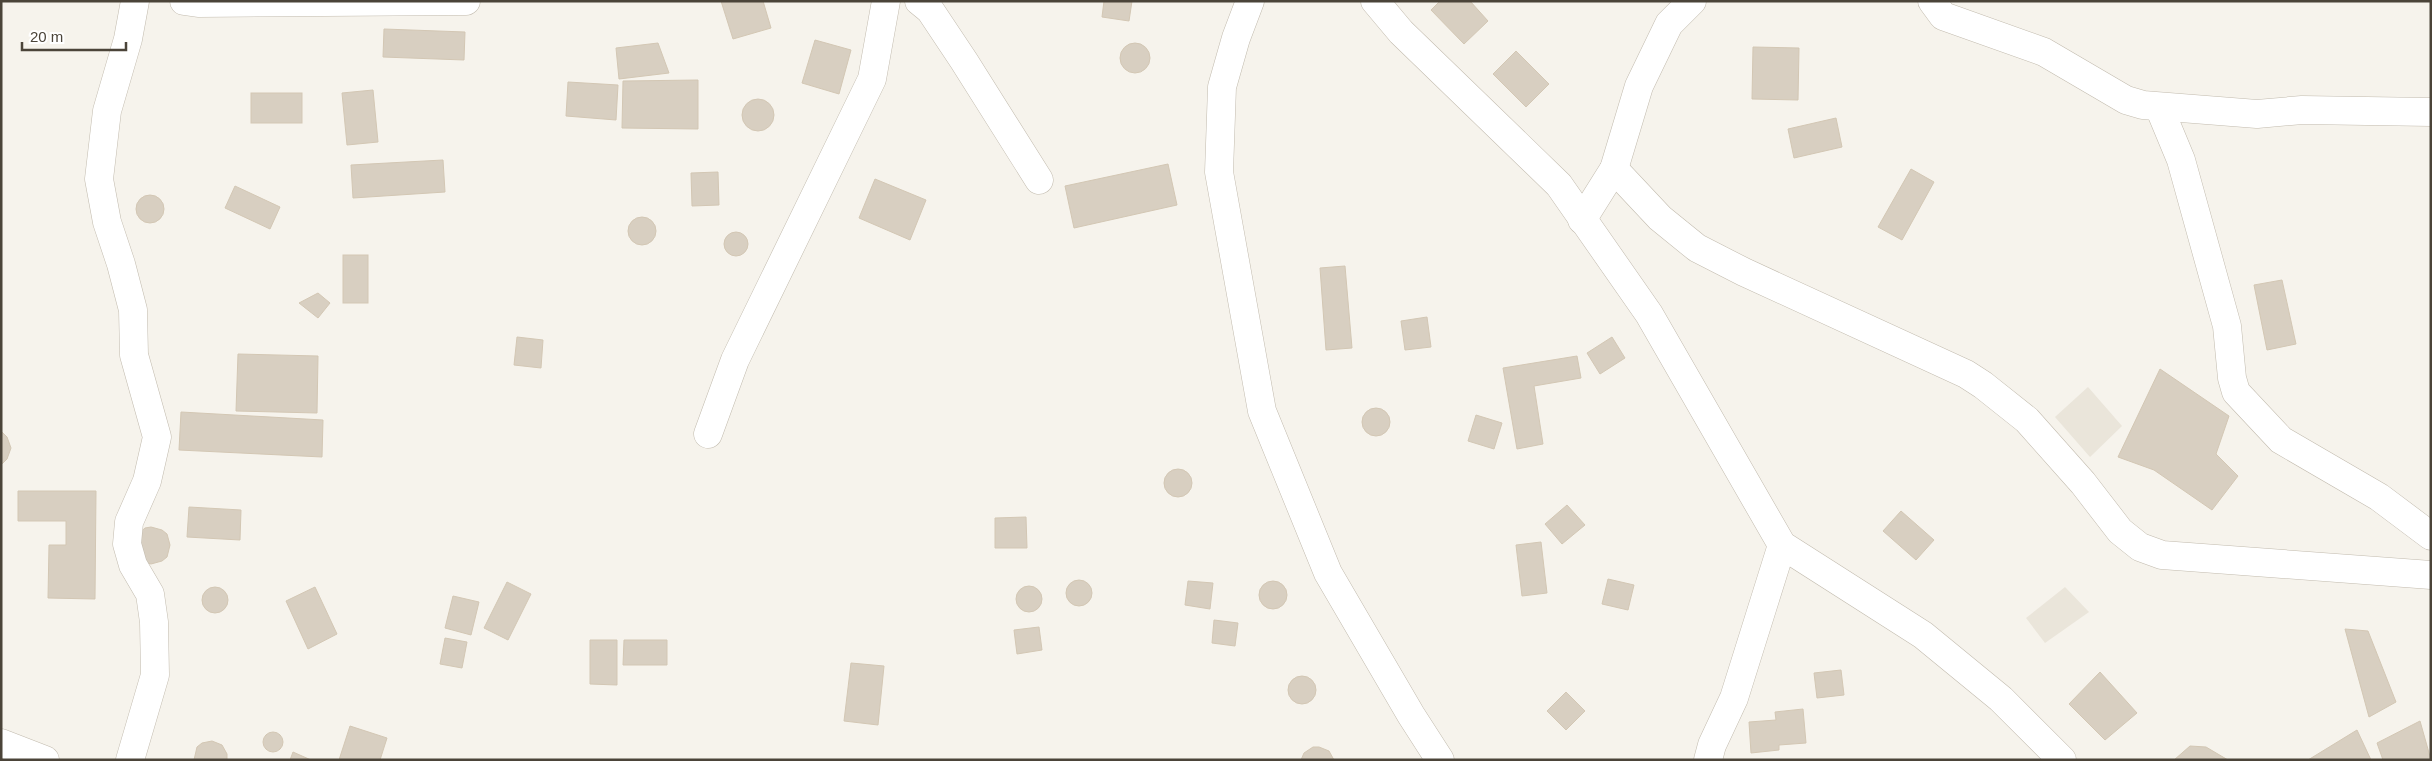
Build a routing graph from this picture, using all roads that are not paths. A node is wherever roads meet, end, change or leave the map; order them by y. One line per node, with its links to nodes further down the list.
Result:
1 (135, 1): 21 (street)
2 (184, 1): 3 (street)
3 (466, 1)
4 (886, 1): 15 (street)
5 (920, 1): 13 (street)
6 (1250, 1): 22 (street)
7 (1375, 1): 14 (street)
8 (1692, 1): 12 (street)
9 (1932, 1): 10 (street)
10 (2160, 107): 11 (street); 16 (street)
11 (2431, 112)
12 (1614, 170): 14 (street); 18 (street)
13 (1039, 180)
14 (1582, 220): 17 (street)
15 (708, 434)
16 (2431, 536)
17 (1782, 545): 23 (street); 24 (street)
18 (2431, 576)
19 (1, 743): 20 (street)
20 (45, 760)
21 (130, 760)
22 (1440, 760)
23 (1708, 760)
24 (2062, 760)

